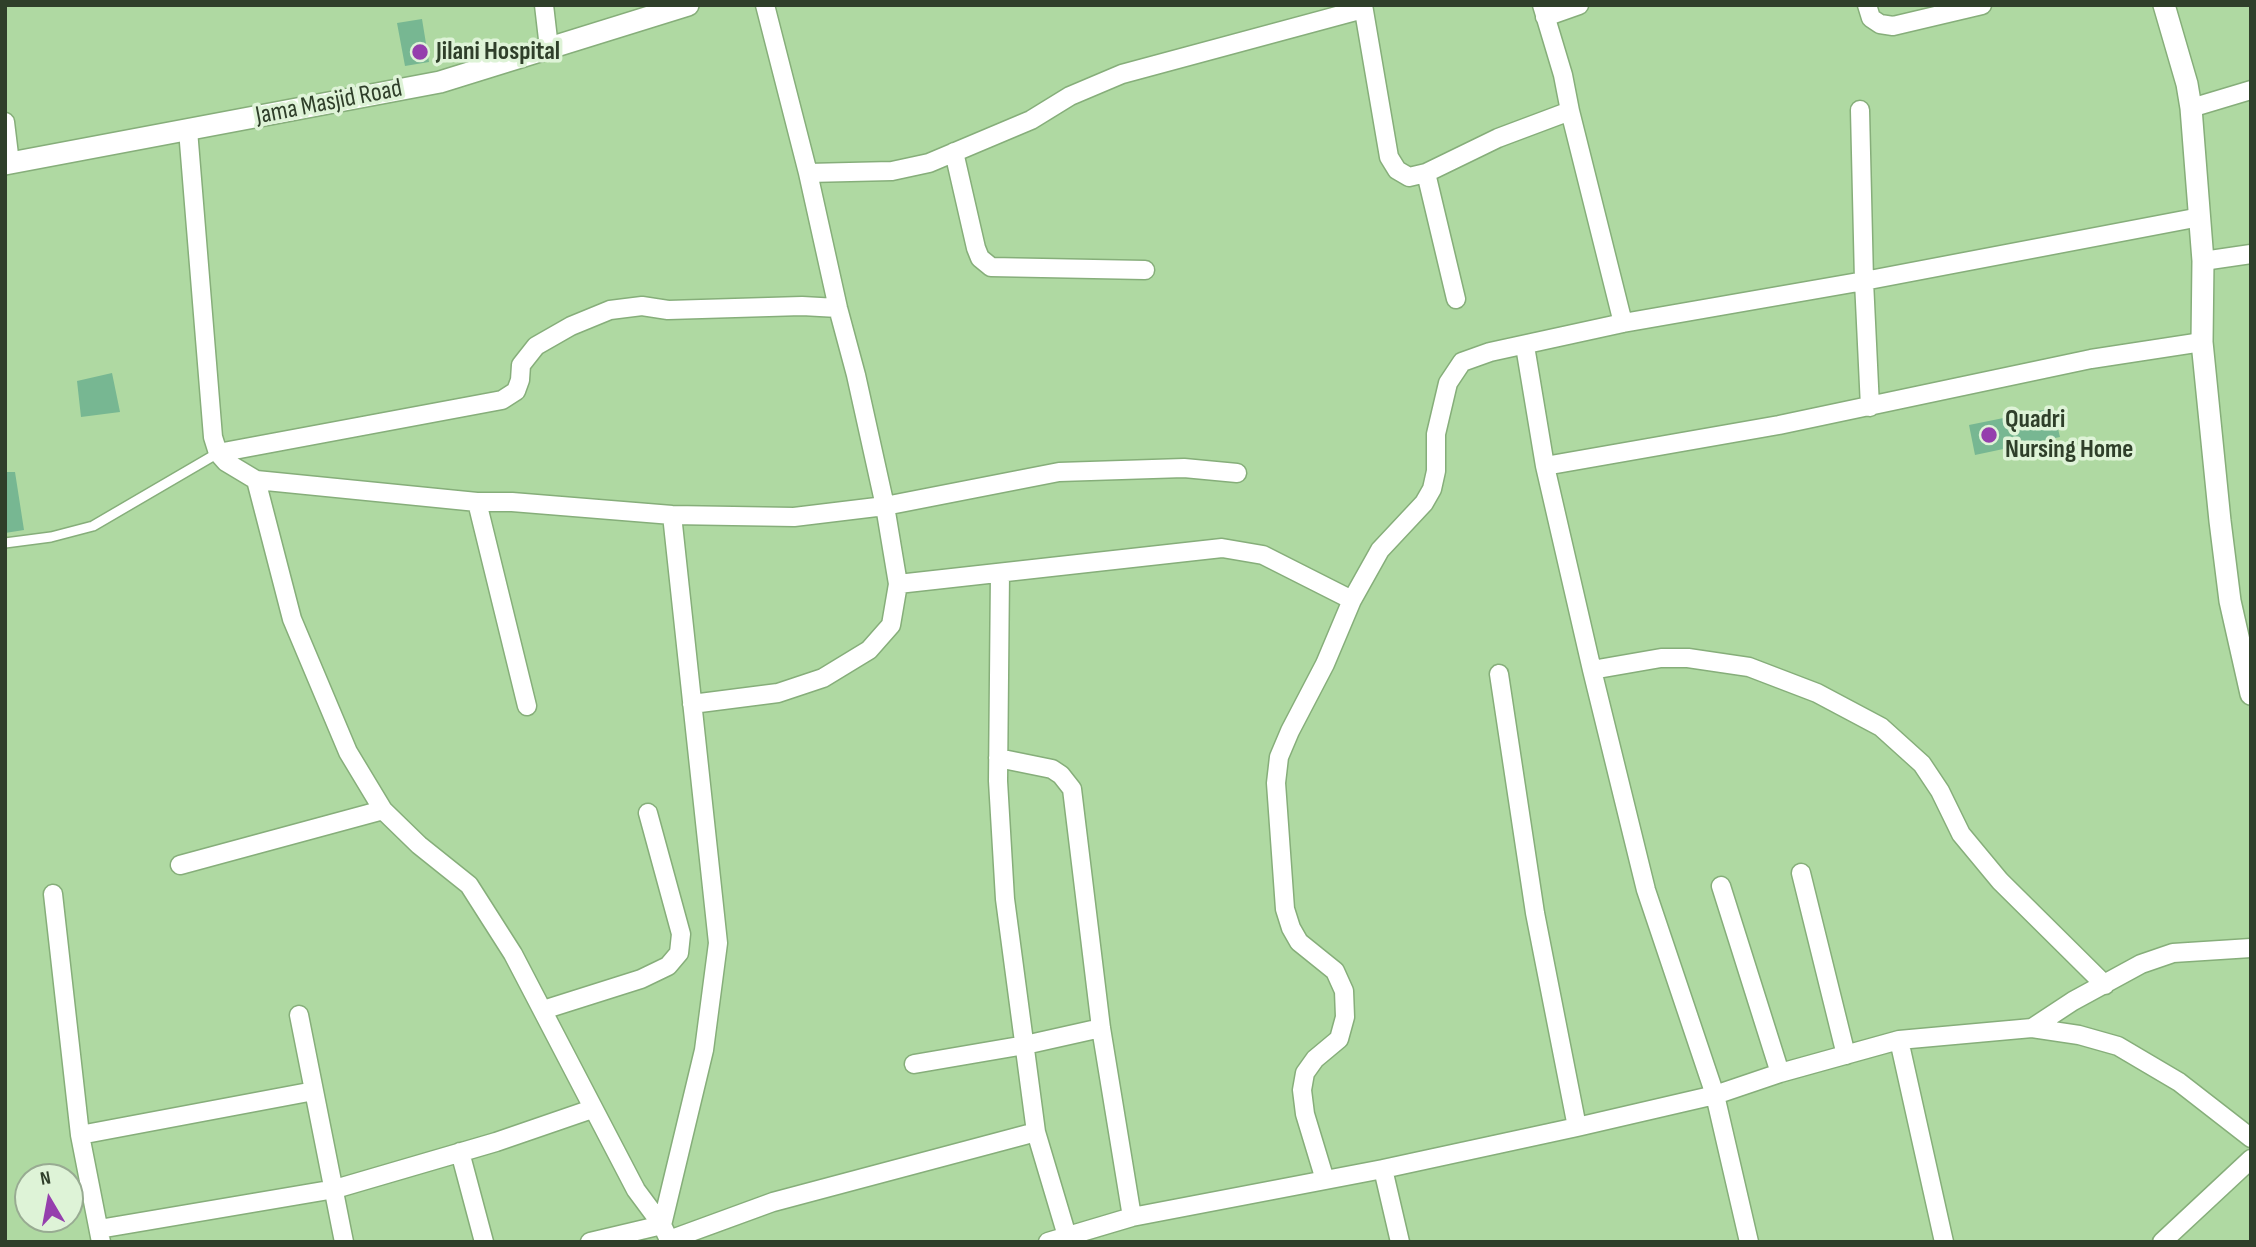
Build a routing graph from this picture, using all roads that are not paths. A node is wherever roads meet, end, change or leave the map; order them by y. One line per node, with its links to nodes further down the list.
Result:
1 (544, 5): 10 (street)
2 (688, 5): 10 (street, Jama Masjid Road)
3 (765, 5): 19 (street)
4 (1579, 5): 9 (street)
5 (1867, 5): 6 (street)
6 (1982, 5)
7 (2164, 5): 12 (street)
8 (1363, 7): 17 (street); 20 (street)
9 (1544, 11): 14 (street)
10 (549, 48): 16 (street, Jama Masjid Road)
11 (2251, 90): 12 (street)
12 (2191, 108): 21 (street)
13 (1860, 110): 25 (street)
14 (1570, 111): 20 (street); 28 (street)
15 (5, 122): 18 (street)
16 (188, 130): 18 (street, Jama Masjid Road); 32 (street)
17 (954, 152): 19 (street); 24 (street)
18 (8, 164)
19 (808, 173): 27 (street)
20 (1426, 173): 26 (street)
21 (2200, 218): 23 (street); 25 (street)
22 (2251, 254): 23 (street)
23 (2203, 261): 29 (street)
24 (1145, 270)
25 (1864, 281): 28 (street); 31 (street)
26 (1456, 299)
27 (838, 308): 32 (street); 37 (street)
28 (1623, 323): 30 (street)
29 (2202, 341): 31 (street); 45 (street)
30 (1525, 346): 33 (street); 42 (street)
31 (1870, 407): 33 (street)
32 (218, 453): 35 (street); 39 (lane)
33 (1545, 466): 43 (street)
34 (1237, 474): 37 (street)
35 (256, 480): 36 (street); 49 (street)
36 (477, 502): 38 (street); 47 (street)
37 (885, 506): 38 (street); 41 (street)
38 (672, 515): 46 (street)
39 (5, 543)
40 (1000, 573): 41 (street); 42 (street); 48 (street)
41 (898, 584): 46 (street)
42 (1352, 600): 76 (street)
43 (1592, 670): 56 (street); 67 (street)
44 (1499, 674): 69 (street)
45 (2251, 694)
46 (692, 704): 80 (street)
47 (527, 706)
48 (998, 758): 59 (street); 62 (street)
49 (383, 810): 51 (street); 57 (street)
50 (648, 813): 57 (street)
51 (180, 866)
52 (1801, 873): 63 (street)
53 (1721, 886): 65 (street)
54 (53, 894): 71 (street)
55 (2251, 948): 56 (street)
56 (2105, 985): 60 (street)
57 (543, 1010): 68 (street)
58 (299, 1015): 66 (street)
59 (1101, 1028): 62 (street); 78 (street)
60 (2032, 1028): 61 (street); 72 (street)
61 (1899, 1040): 63 (street); 88 (street)
62 (1025, 1045): 64 (street); 70 (street)
63 (1846, 1055): 65 (street)
64 (914, 1064)
65 (1780, 1073): 67 (street)
66 (314, 1091): 71 (street); 77 (street)
67 (1715, 1095): 69 (street); 87 (street)
68 (592, 1109): 73 (street); 80 (street)
69 (1577, 1127): 75 (street)
70 (1036, 1132): 80 (street); 81 (street)
71 (80, 1135): 79 (street)
72 (2251, 1138)
73 (460, 1152): 77 (street); 83 (street)
74 (2251, 1159): 89 (street)
75 (1383, 1169): 76 (street); 86 (street)
76 (1325, 1180): 78 (street)
77 (335, 1189): 79 (street); 82 (street)
78 (1132, 1217): 81 (street)
79 (100, 1236)
80 (667, 1236): 84 (street)
81 (1067, 1236): 85 (street)
82 (344, 1242)
83 (484, 1242)
84 (590, 1242)
85 (1048, 1242)
86 (1400, 1242)
87 (1749, 1242)
88 (1944, 1242)
89 (2162, 1242)

